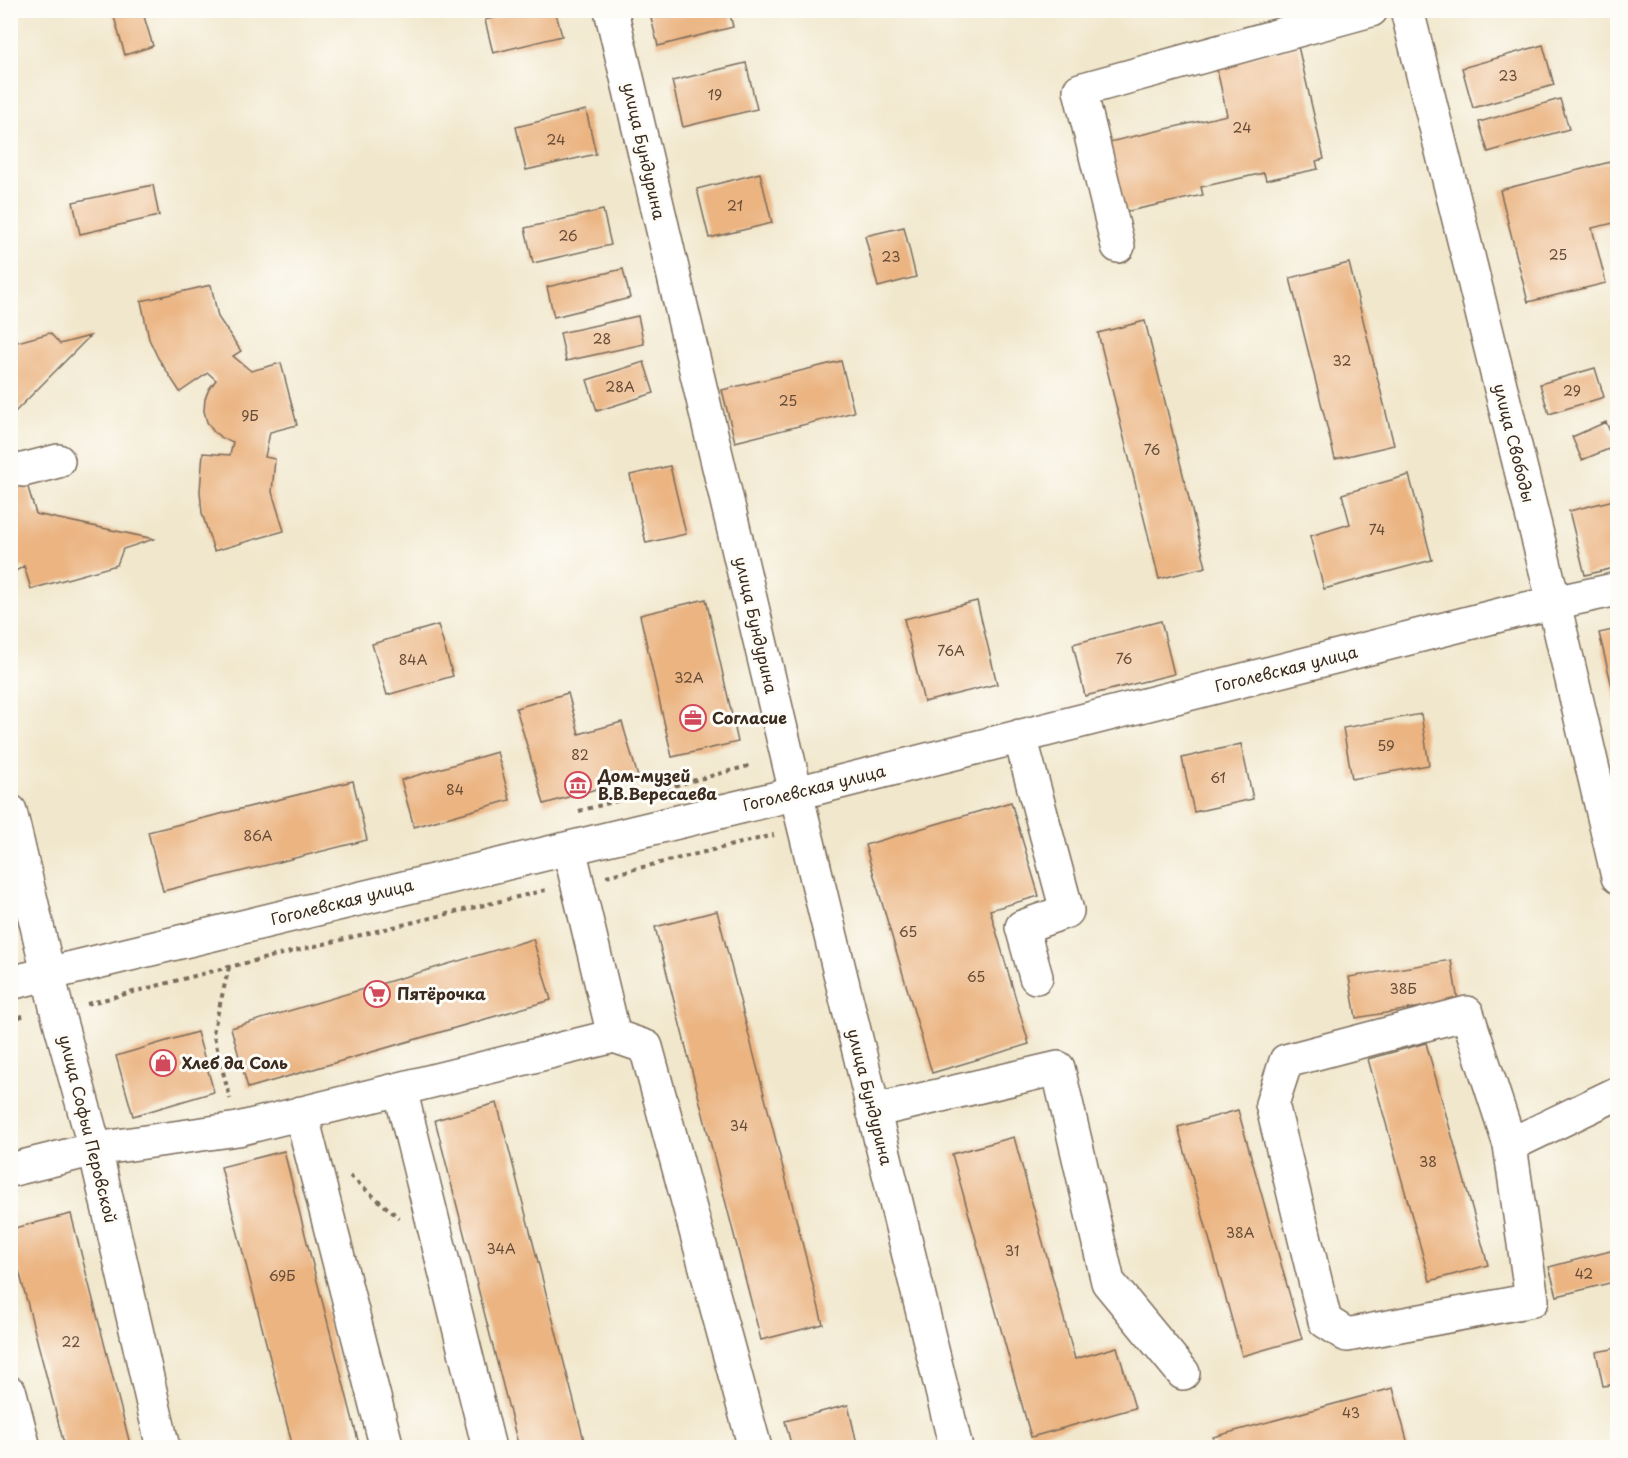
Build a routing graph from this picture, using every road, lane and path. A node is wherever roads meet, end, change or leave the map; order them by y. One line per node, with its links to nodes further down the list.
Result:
1 (611, 10): 10 (street, улица Бундурина)
2 (1371, 10): 4 (street)
3 (1407, 10): 8 (street, улица Свободы)
4 (1118, 246)
5 (58, 460): 6 (street)
6 (23, 470)
7 (1617, 589): 8 (street, Гоголевская улица)
8 (1554, 603): 9 (street, Гоголевская улица); 14 (street, улица Свободы)
9 (1020, 736): 10 (street, Гоголевская улица); 18 (street)
10 (796, 793): 12 (street, улица Бундурина); 13 (street, Гоголевская улица)
11 (10, 811): 17 (street, улица Софьи Перовской)
12 (805, 829): 15 (path); 25 (street, улица Бундурина)
13 (569, 848): 15 (street); 17 (street, Гоголевская улица)
14 (1617, 877)
15 (577, 883): 16 (path); 22 (street)
16 (229, 967): 20 (path); 27 (path)
17 (49, 973): 19 (street, Гоголевская улица); 20 (street, улица Софьи Перовской)
18 (1036, 977)
19 (10, 983)
20 (57, 1011): 21 (path); 29 (street, улица Софьи Перовской)
21 (10, 1019)
22 (614, 1036): 23 (street); 38 (street)
23 (400, 1089): 26 (street); 31 (street)
24 (1617, 1093): 28 (street)
25 (873, 1111): 32 (street); 39 (street, улица Бундурина)
26 (305, 1127): 27 (street); 31 (path); 36 (street)
27 (238, 1129): 29 (street)
28 (1510, 1145): 28 (street)
29 (95, 1149): 30 (street); 35 (street, улица Софьи Перовской)
30 (10, 1170)
31 (440, 1253): 37 (street)
32 (1183, 1373)
33 (10, 1393): 34 (street)
34 (24, 1448)
35 (163, 1448)
36 (387, 1448)
37 (489, 1448)
38 (756, 1448)
39 (956, 1448)

